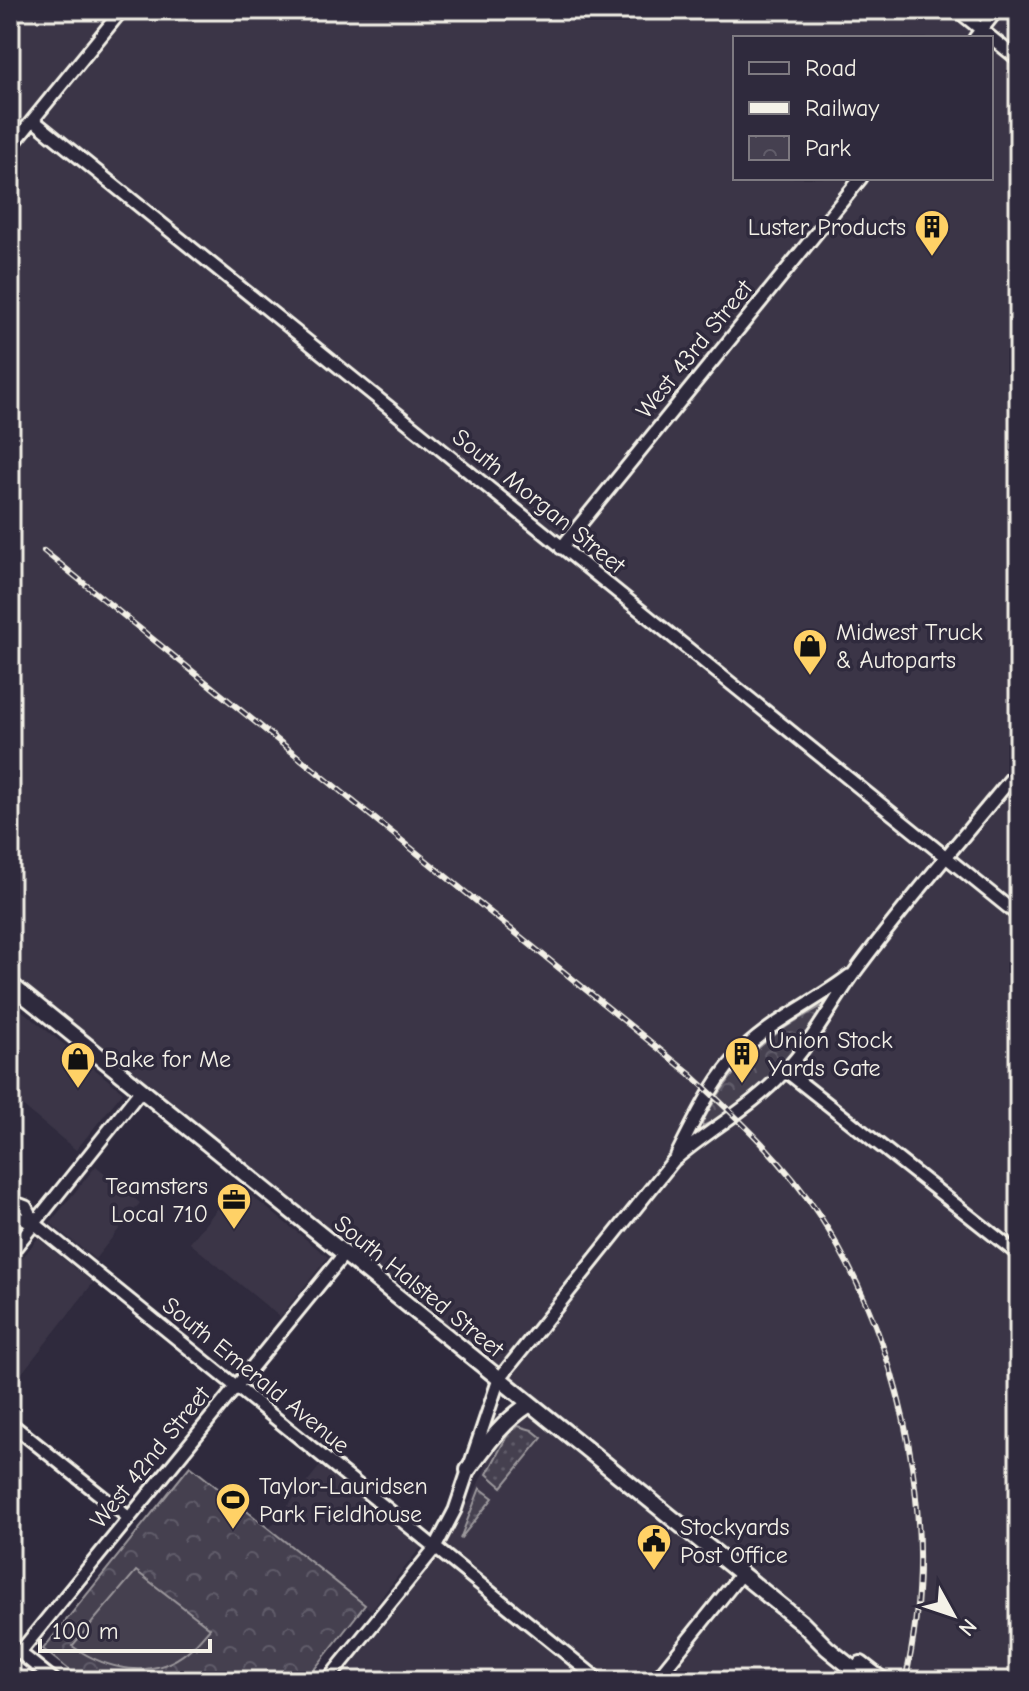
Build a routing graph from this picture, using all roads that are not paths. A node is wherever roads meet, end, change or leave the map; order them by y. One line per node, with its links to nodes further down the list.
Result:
1 (122, 10): 7 (street)
2 (957, 10): 4 (street)
3 (997, 10): 4 (street)
4 (978, 34)
5 (993, 44): 6 (street)
6 (1019, 60)
7 (33, 120): 8 (street); 10 (street, South Morgan Street)
8 (10, 148)
9 (859, 180): 10 (street, West 43rd Street)
10 (561, 548): 12 (street, South Morgan Street)
11 (1019, 769): 12 (street)
12 (947, 857): 13 (street, South Morgan Street); 14 (street)
13 (1019, 916)
14 (856, 970): 16 (street); 18 (street)
15 (10, 984): 17 (main road, South Halsted Street)
16 (786, 1071): 18 (street); 24 (street)
17 (141, 1090): 21 (street); 22 (main road, South Halsted Street)
18 (673, 1161): 25 (street)
19 (10, 1201): 21 (street, South Emerald Avenue)
20 (10, 1208): 21 (street, South Emerald Avenue)
21 (34, 1223): 23 (street); 26 (street, South Emerald Avenue)
22 (345, 1253): 25 (main road, South Halsted Street); 26 (street, West 42nd Street)
23 (10, 1254)
24 (1019, 1255)
25 (499, 1379): 27 (main road, South Halsted Street); 29 (street)
26 (236, 1387): 30 (street, West 42nd Street); 31 (street, South Emerald Avenue)
27 (530, 1404): 29 (main road); 32 (main road, South Halsted Street)
28 (10, 1423): 30 (street)
29 (468, 1470): 31 (street)
30 (129, 1518): 34 (street, West 42nd Street)
31 (435, 1548): 36 (street); 37 (street, South Emerald Avenue)
32 (741, 1574): 33 (main road, South Halsted Street); 38 (street)
33 (801, 1622): 39 (main road, South Halsted Street); 40 (main road, South Halsted Street)
34 (15, 1648): 35 (street)
35 (55, 1681)
36 (327, 1681)
37 (600, 1681)
38 (655, 1681)
39 (868, 1681)
40 (883, 1681)

